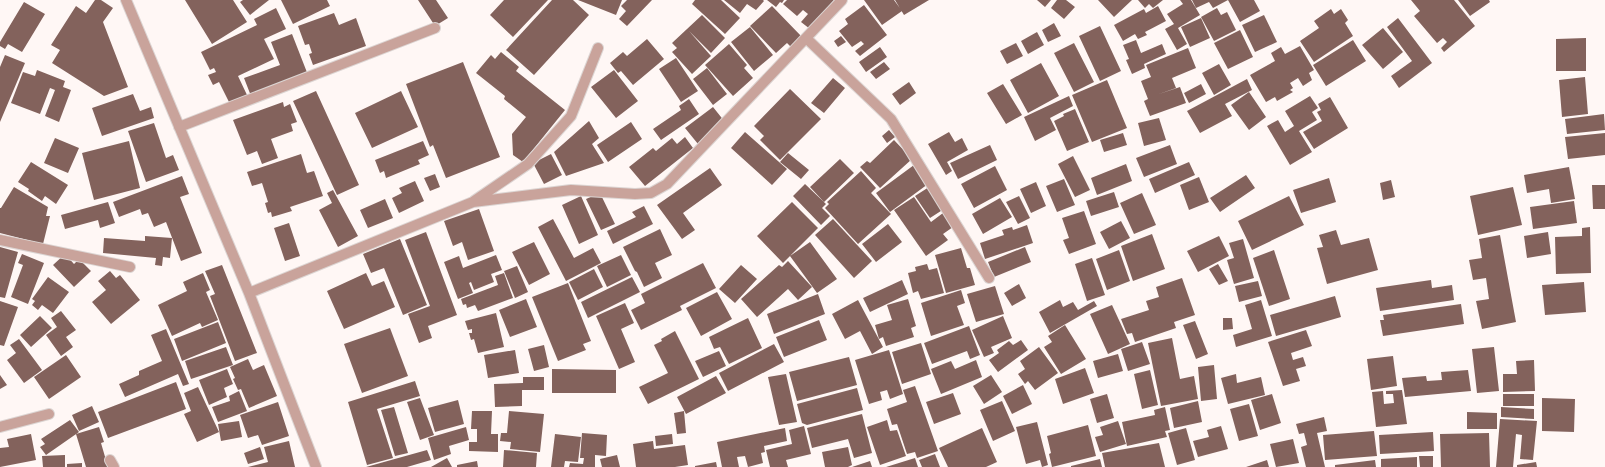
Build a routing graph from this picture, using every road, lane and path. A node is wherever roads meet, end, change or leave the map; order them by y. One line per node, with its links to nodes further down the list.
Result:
1 (126, 0): 6 (street)
2 (842, 0): 4 (street)
3 (435, 28): 6 (street)
4 (806, 38): 7 (street); 10 (street)
5 (598, 48): 7 (street)
6 (179, 127): 11 (street)
7 (473, 202): 11 (street)
8 (0, 240): 9 (street)
9 (130, 267)
10 (989, 278)
11 (249, 293): 14 (street)
12 (49, 414): 13 (street)
13 (0, 427)
14 (316, 467)

